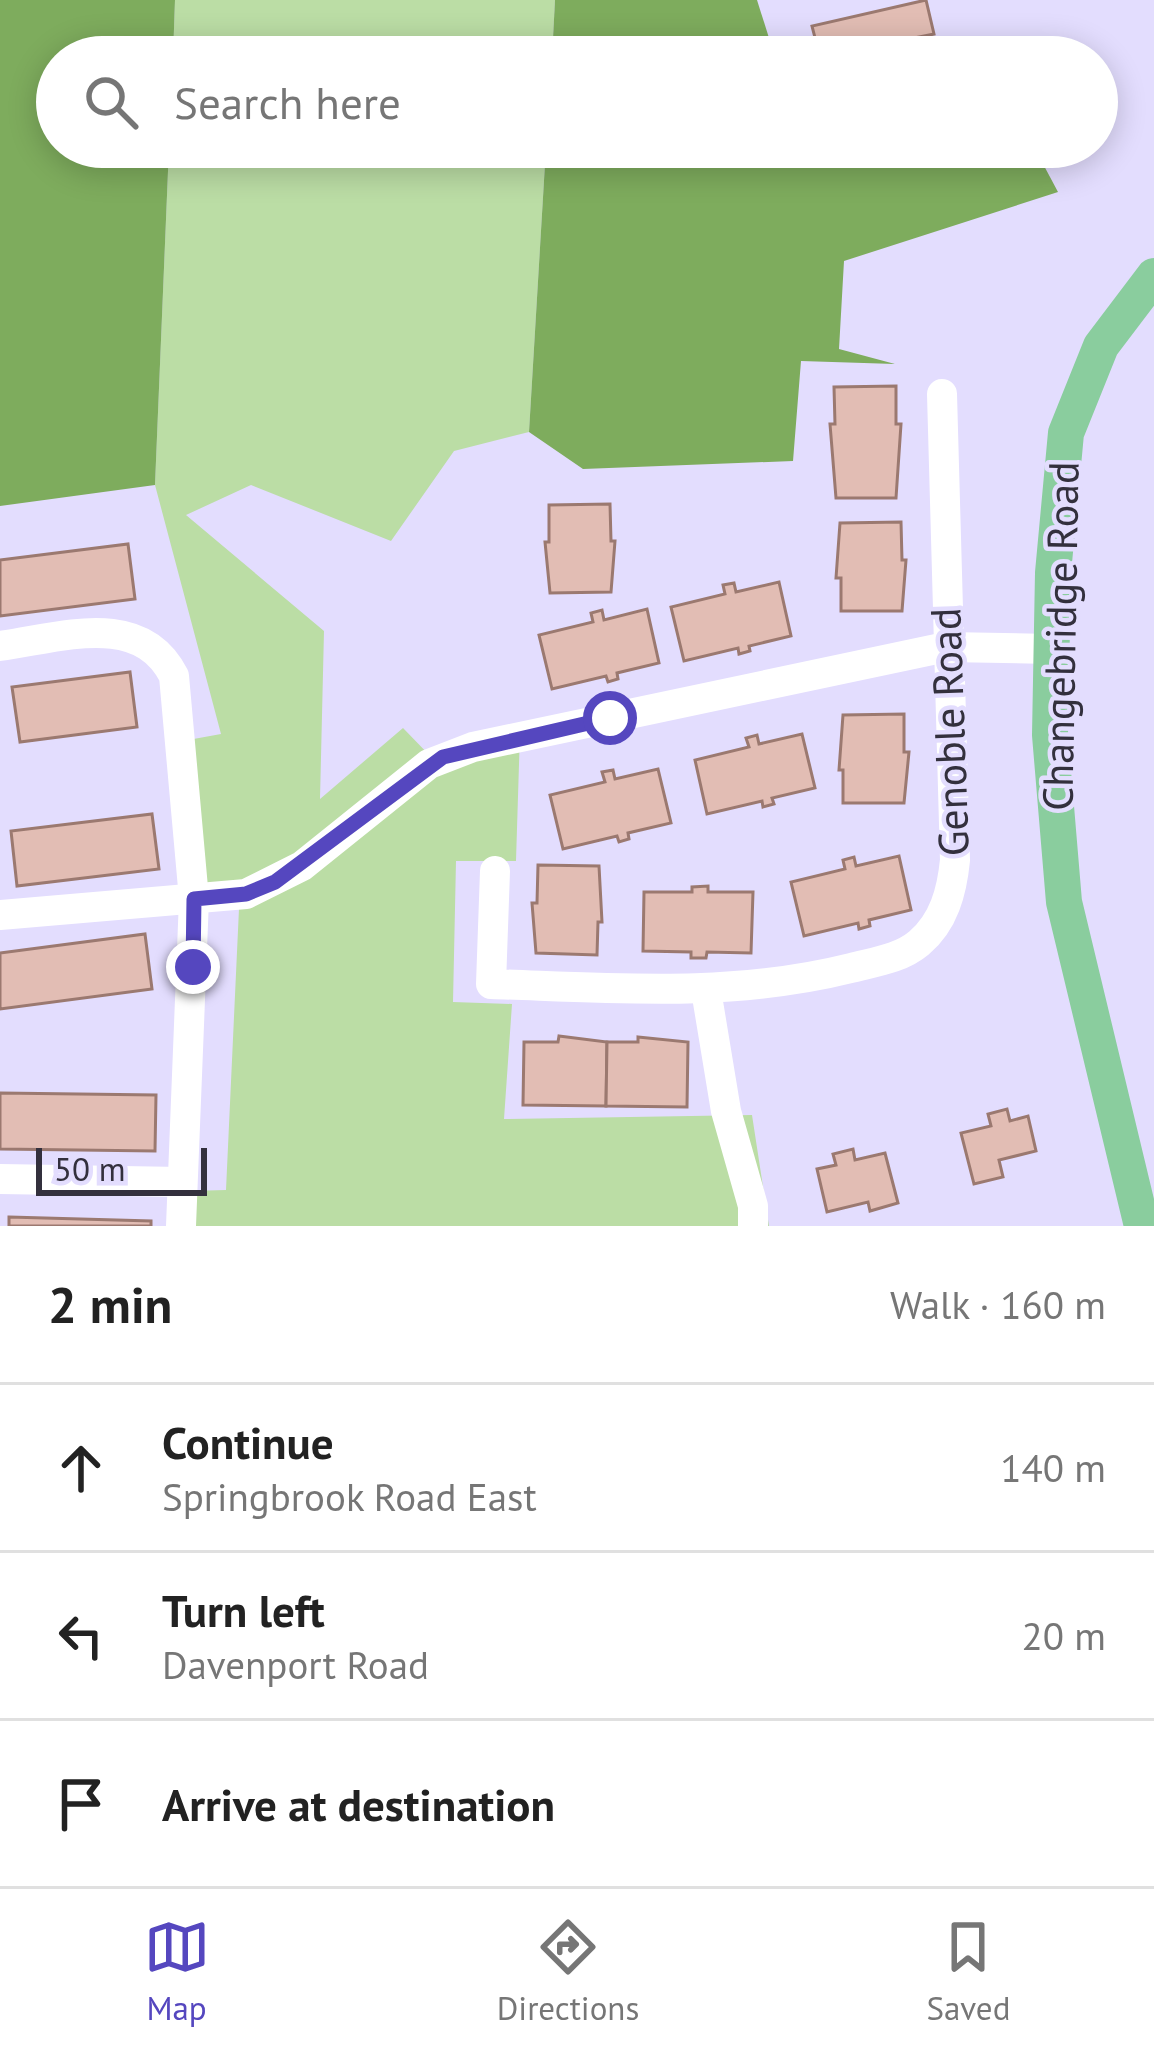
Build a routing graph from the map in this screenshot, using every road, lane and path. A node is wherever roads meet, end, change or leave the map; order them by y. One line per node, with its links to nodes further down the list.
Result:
1 (1154, 276): 5 (main road, Changebridge Road)
2 (942, 394): 4 (street, Genoble Road)
3 (0, 646): 7 (street)
4 (946, 647): 5 (street); 7 (street); 9 (street, Genoble Road)
5 (1052, 649): 14 (main road, Changebridge Road)
6 (495, 871): 9 (street, Genoble Road)
7 (194, 899): 8 (street); 11 (street)
8 (0, 915)
9 (706, 990): 13 (street)
10 (0, 1179): 11 (street)
11 (182, 1181): 12 (street)
12 (181, 1226)
13 (753, 1226)
14 (1142, 1226)

